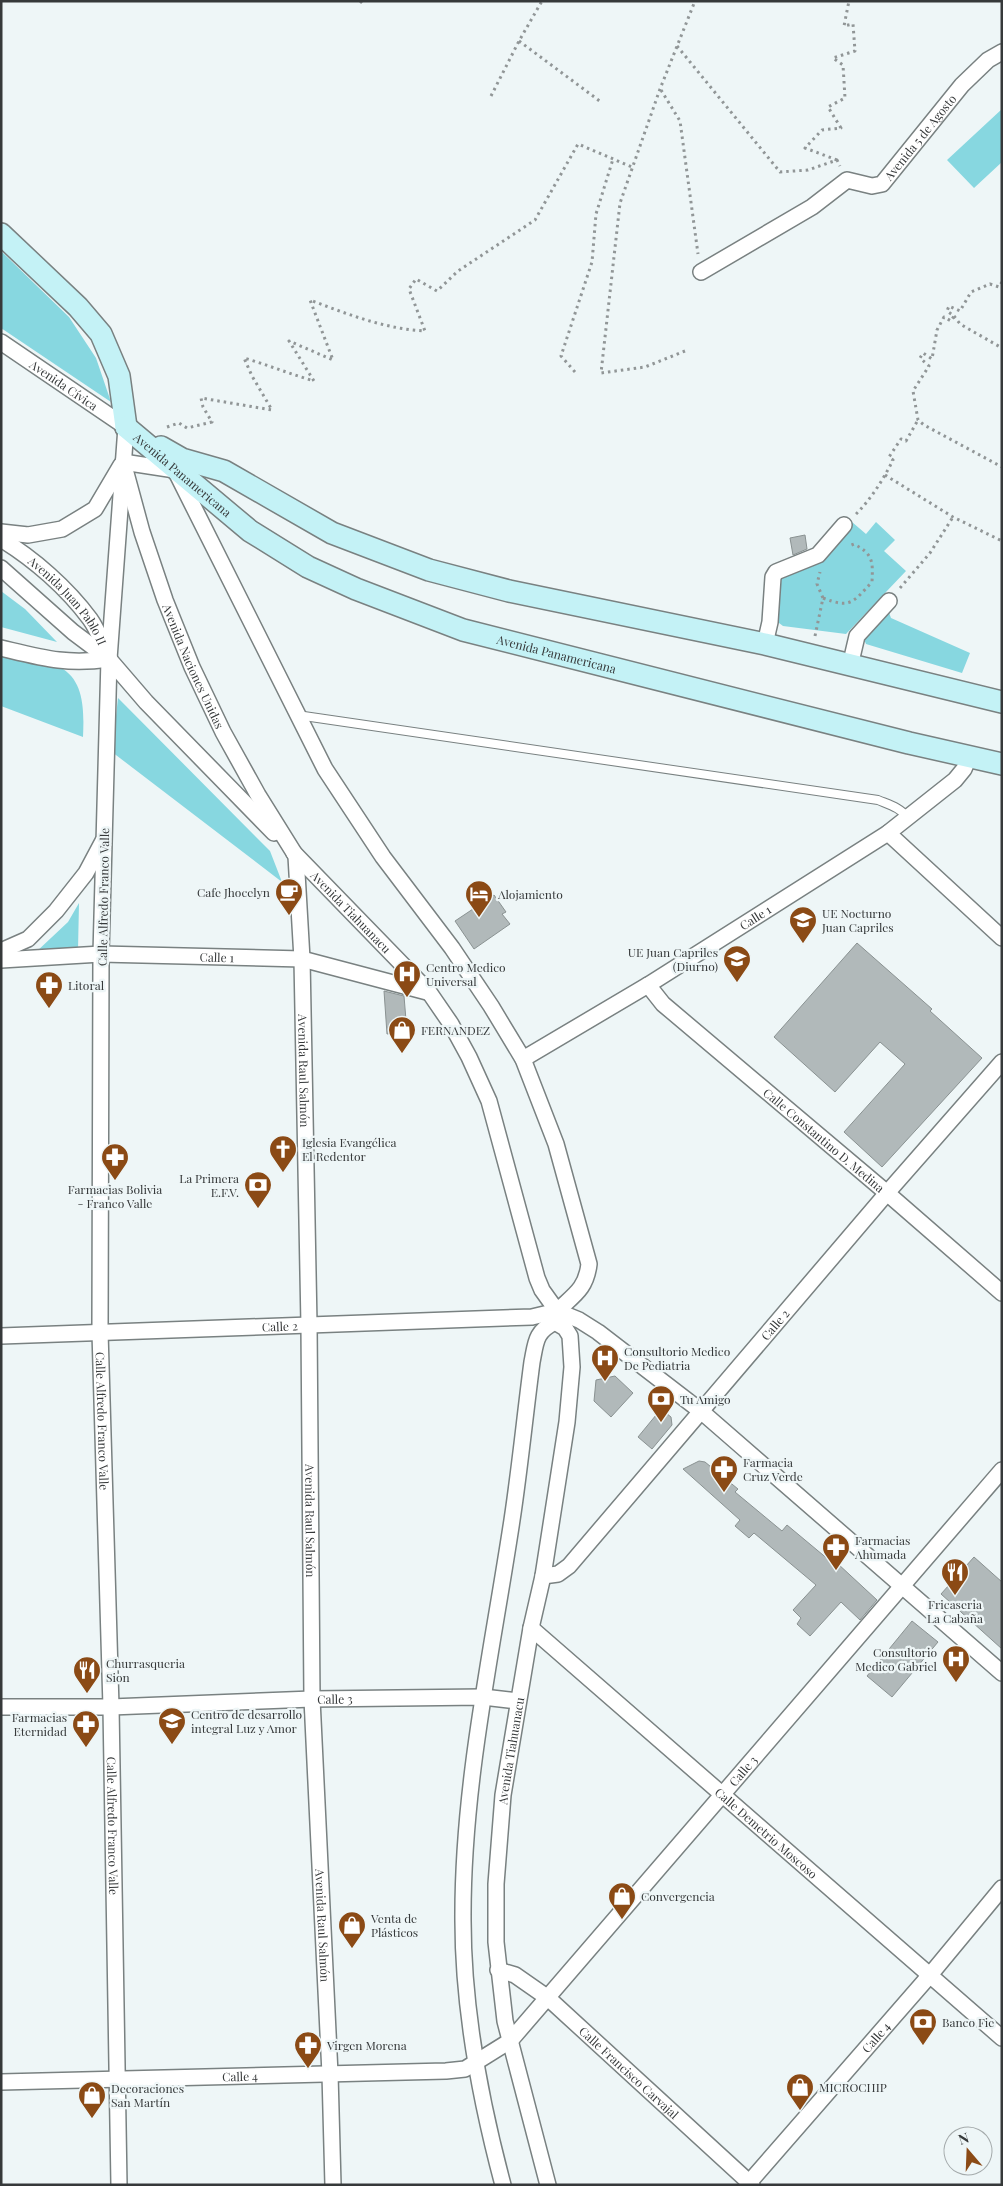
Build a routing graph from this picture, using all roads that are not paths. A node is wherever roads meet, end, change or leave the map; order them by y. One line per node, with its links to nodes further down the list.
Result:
1 (1002, 52): 3 (street, Avenida 5 de Agosto)
2 (1, 234): 5 (street, Avenida Naciones Unidas)
3 (701, 272)
4 (1, 342): 5 (street, Avenida Cívica)
5 (126, 428): 6 (street, Avenida Naciones Unidas); 7 (street, Avenida Panamericana); 13 (street, Avenida Panamericana)
6 (123, 462): 7 (street); 9 (street); 15 (street, Avenida Naciones Unidas); 24 (street, Avenida Naciones Unidas)
7 (175, 470): 18 (street); 19 (street, Avenida Panamericana)
8 (844, 526): 13 (street)
9 (1, 532)
10 (1, 539): 15 (street, Avenida Juan Pablo II)
11 (1, 568): 15 (street, Avenida Juan Pablo II)
12 (889, 601): 16 (street)
13 (765, 644): 16 (street, Avenida Panamericana)
14 (1, 648): 15 (street)
15 (109, 659): 23 (street, Calle Alfredo Franco Valle); 24 (street, Avenida Tiahuanacu)
16 (850, 666): 17 (street, Avenida Panamericana)
17 (1002, 702)
18 (296, 715): 21 (lane); 32 (street)
19 (970, 756): 20 (street, Avenida Panamericana); 21 (street, Calle 1)
20 (1002, 764)
21 (908, 818): 22 (street, Calle 1)
22 (888, 833): 25 (street); 30 (street, Calle 1)
23 (105, 837): 26 (street); 27 (street, Calle Alfredo Franco Valle)
24 (296, 856): 28 (street, Avenida Raul Salmón); 31 (street, Avenida Tiahuanacu)
25 (1002, 938)
26 (1, 951)
27 (101, 954): 28 (street, Calle 1); 29 (street, Calle 1); 38 (street, Calle Alfredo Franco Valle)
28 (302, 959): 31 (street, Calle 1); 37 (street, Avenida Raul Salmón)
29 (1, 960)
30 (648, 985): 32 (street, Calle 1); 34 (street, Calle Constantino D. Medina)
31 (429, 992): 36 (street, Avenida Tiahuanacu)
32 (523, 1059): 36 (street)
33 (1002, 1062): 34 (street, Calle 2)
34 (887, 1193): 35 (street, Calle Constantino D. Medina); 40 (street, Calle 2)
35 (1002, 1293)
36 (556, 1317): 37 (street, Calle 2); 40 (street); 42 (street, Avenida Tiahuanacu); 46 (street)
37 (309, 1325): 38 (street, Calle 2); 47 (street, Avenida Raul Salmón)
38 (100, 1332): 39 (street, Calle 2); 50 (street, Calle Alfredo Franco Valle)
39 (1, 1336)
40 (702, 1412): 42 (street, Calle 2); 43 (street)
41 (1002, 1470): 43 (street, Calle 3)
42 (543, 1576): 44 (street, Avenida Tiahuanacu)
43 (901, 1585): 45 (street); 51 (street, Calle 3)
44 (531, 1628): 48 (street, Avenida Tiahuanacu); 51 (street, Calle Demetrio Moscoso)
45 (1002, 1673)
46 (483, 1697): 47 (street, Calle 3); 48 (street, Calle 3); 58 (street)
47 (312, 1699): 50 (street, Calle 3); 59 (street, Avenida Raul Salmón)
48 (518, 1701): 53 (street, Avenida Tiahuanacu)
49 (1, 1707): 50 (street, Calle 3)
50 (111, 1707): 60 (street, Calle Alfredo Franco Valle)
51 (722, 1794): 54 (street, Calle Demetrio Moscoso); 55 (street, Calle 3)
52 (1002, 1888): 54 (street, Calle 4)
53 (498, 1970): 55 (street, Calle Francisco Carvajal); 57 (street, Avenida Tiahuanacu)
54 (930, 1975): 56 (street, Calle Demetrio Moscoso); 62 (street, Calle 4)
55 (548, 1998): 57 (street, Calle 3); 62 (street, Calle Francisco Carvajal)
56 (1002, 2038)
57 (510, 2041): 58 (street, Calle 3); 66 (street, Avenida Tiahuanacu)
58 (476, 2063): 59 (street, Calle 4); 65 (street)
59 (330, 2074): 60 (street, Calle 4); 64 (street, Avenida Raul Salmón)
60 (118, 2079): 61 (street, Calle 4); 63 (street, Calle Alfredo Franco Valle)
61 (1, 2082)
62 (750, 2184)
63 (120, 2185)
64 (333, 2185)
65 (503, 2185)
66 (548, 2185)

